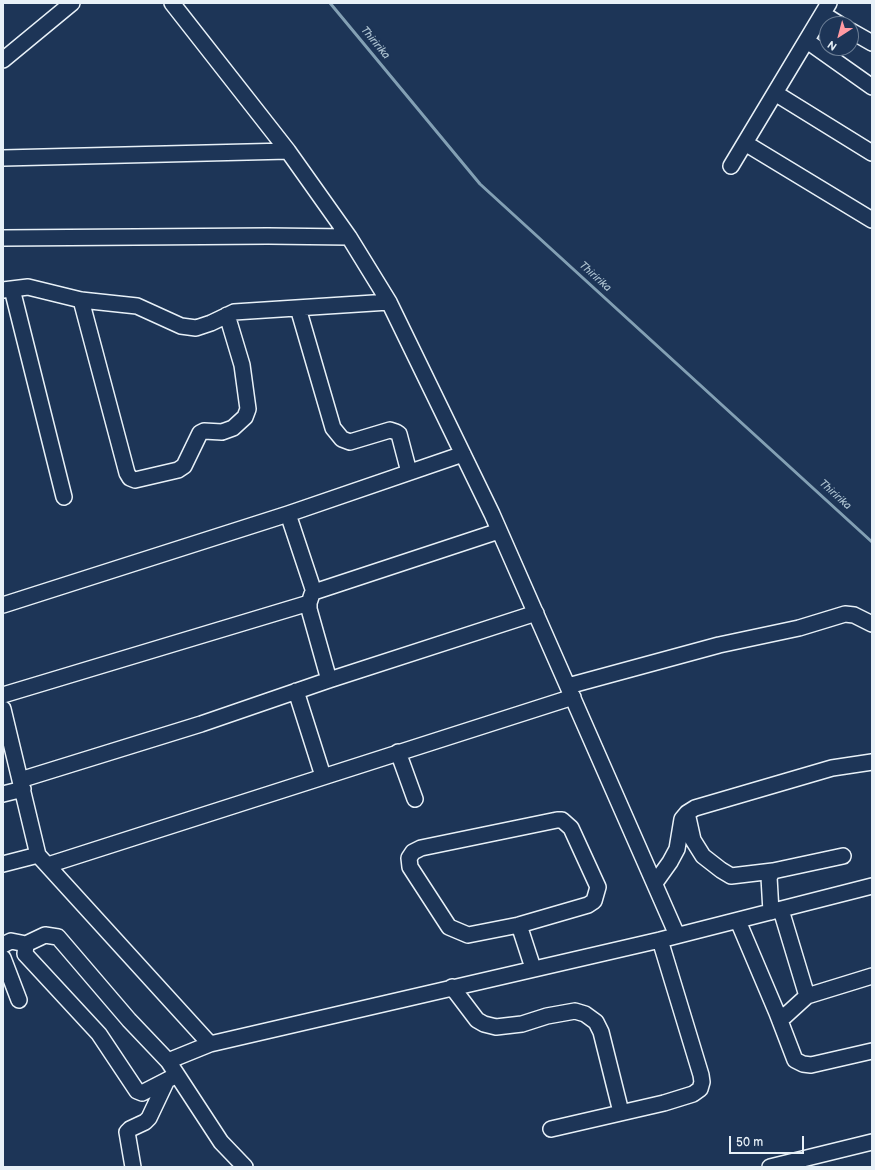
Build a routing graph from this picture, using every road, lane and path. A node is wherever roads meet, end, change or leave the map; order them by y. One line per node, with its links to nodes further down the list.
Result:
1 (72, 3): 7 (street)
2 (172, 3): 11 (street)
3 (826, 9): 5 (street)
4 (859, 36): 6 (street)
5 (806, 41): 8 (street); 9 (street)
6 (872, 43)
7 (4, 57)
8 (872, 87)
9 (775, 93): 10 (street); 12 (street)
10 (745, 143): 14 (street); 15 (street)
11 (288, 151): 13 (street); 16 (street)
12 (872, 153)
13 (3, 158)
14 (731, 166)
15 (872, 220)
16 (349, 237): 17 (street); 20 (street)
17 (3, 238)
18 (8, 289): 19 (street); 25 (street)
19 (81, 300): 22 (street); 22 (street)
20 (389, 302): 21 (street); 23 (street)
21 (298, 308): 22 (street); 24 (street)
22 (227, 315)
23 (463, 454): 24 (street); 27 (street)
24 (409, 472): 26 (street)
25 (64, 497)
26 (288, 514): 28 (street); 29 (street)
27 (499, 531): 28 (street); 30 (street)
28 (311, 598): 32 (street); 35 (street)
29 (3, 605)
30 (536, 613): 32 (street); 34 (street)
31 (872, 624): 34 (street)
32 (329, 680): 33 (street)
33 (296, 691): 39 (street); 40 (street)
34 (571, 691): 37 (street); 48 (street)
35 (3, 695)
36 (4, 716): 40 (street)
37 (398, 752): 39 (street); 42 (street)
38 (872, 762): 43 (street)
39 (323, 776): 45 (street)
40 (21, 785): 41 (street); 45 (street)
41 (3, 794)
42 (415, 799)
43 (686, 813): 47 (street); 48 (street)
44 (843, 856): 47 (street)
45 (43, 860): 46 (street); 64 (street)
46 (3, 864)
47 (773, 871): 50 (street)
48 (654, 883): 53 (street)
49 (872, 886): 50 (street)
50 (776, 911): 51 (street); 61 (street)
51 (738, 921): 53 (street); 63 (street)
52 (519, 925): 52 (street); 58 (street)
53 (678, 935): 54 (street)
54 (660, 940): 58 (street); 68 (street)
55 (26, 944): 56 (street); 66 (street); 67 (street)
56 (3, 945)
57 (3, 958): 62 (street)
58 (533, 968): 60 (street)
59 (872, 976): 61 (street)
60 (452, 987): 64 (street); 68 (street)
61 (807, 996): 63 (street)
62 (19, 1000)
63 (777, 1013): 65 (street)
64 (210, 1044): 66 (street)
65 (872, 1051)
66 (168, 1062): 67 (street)
67 (172, 1078): 71 (street); 72 (street)
68 (621, 1112): 69 (street)
69 (551, 1129)
70 (872, 1142): 73 (street)
71 (134, 1167)
72 (245, 1167)
73 (770, 1167)

